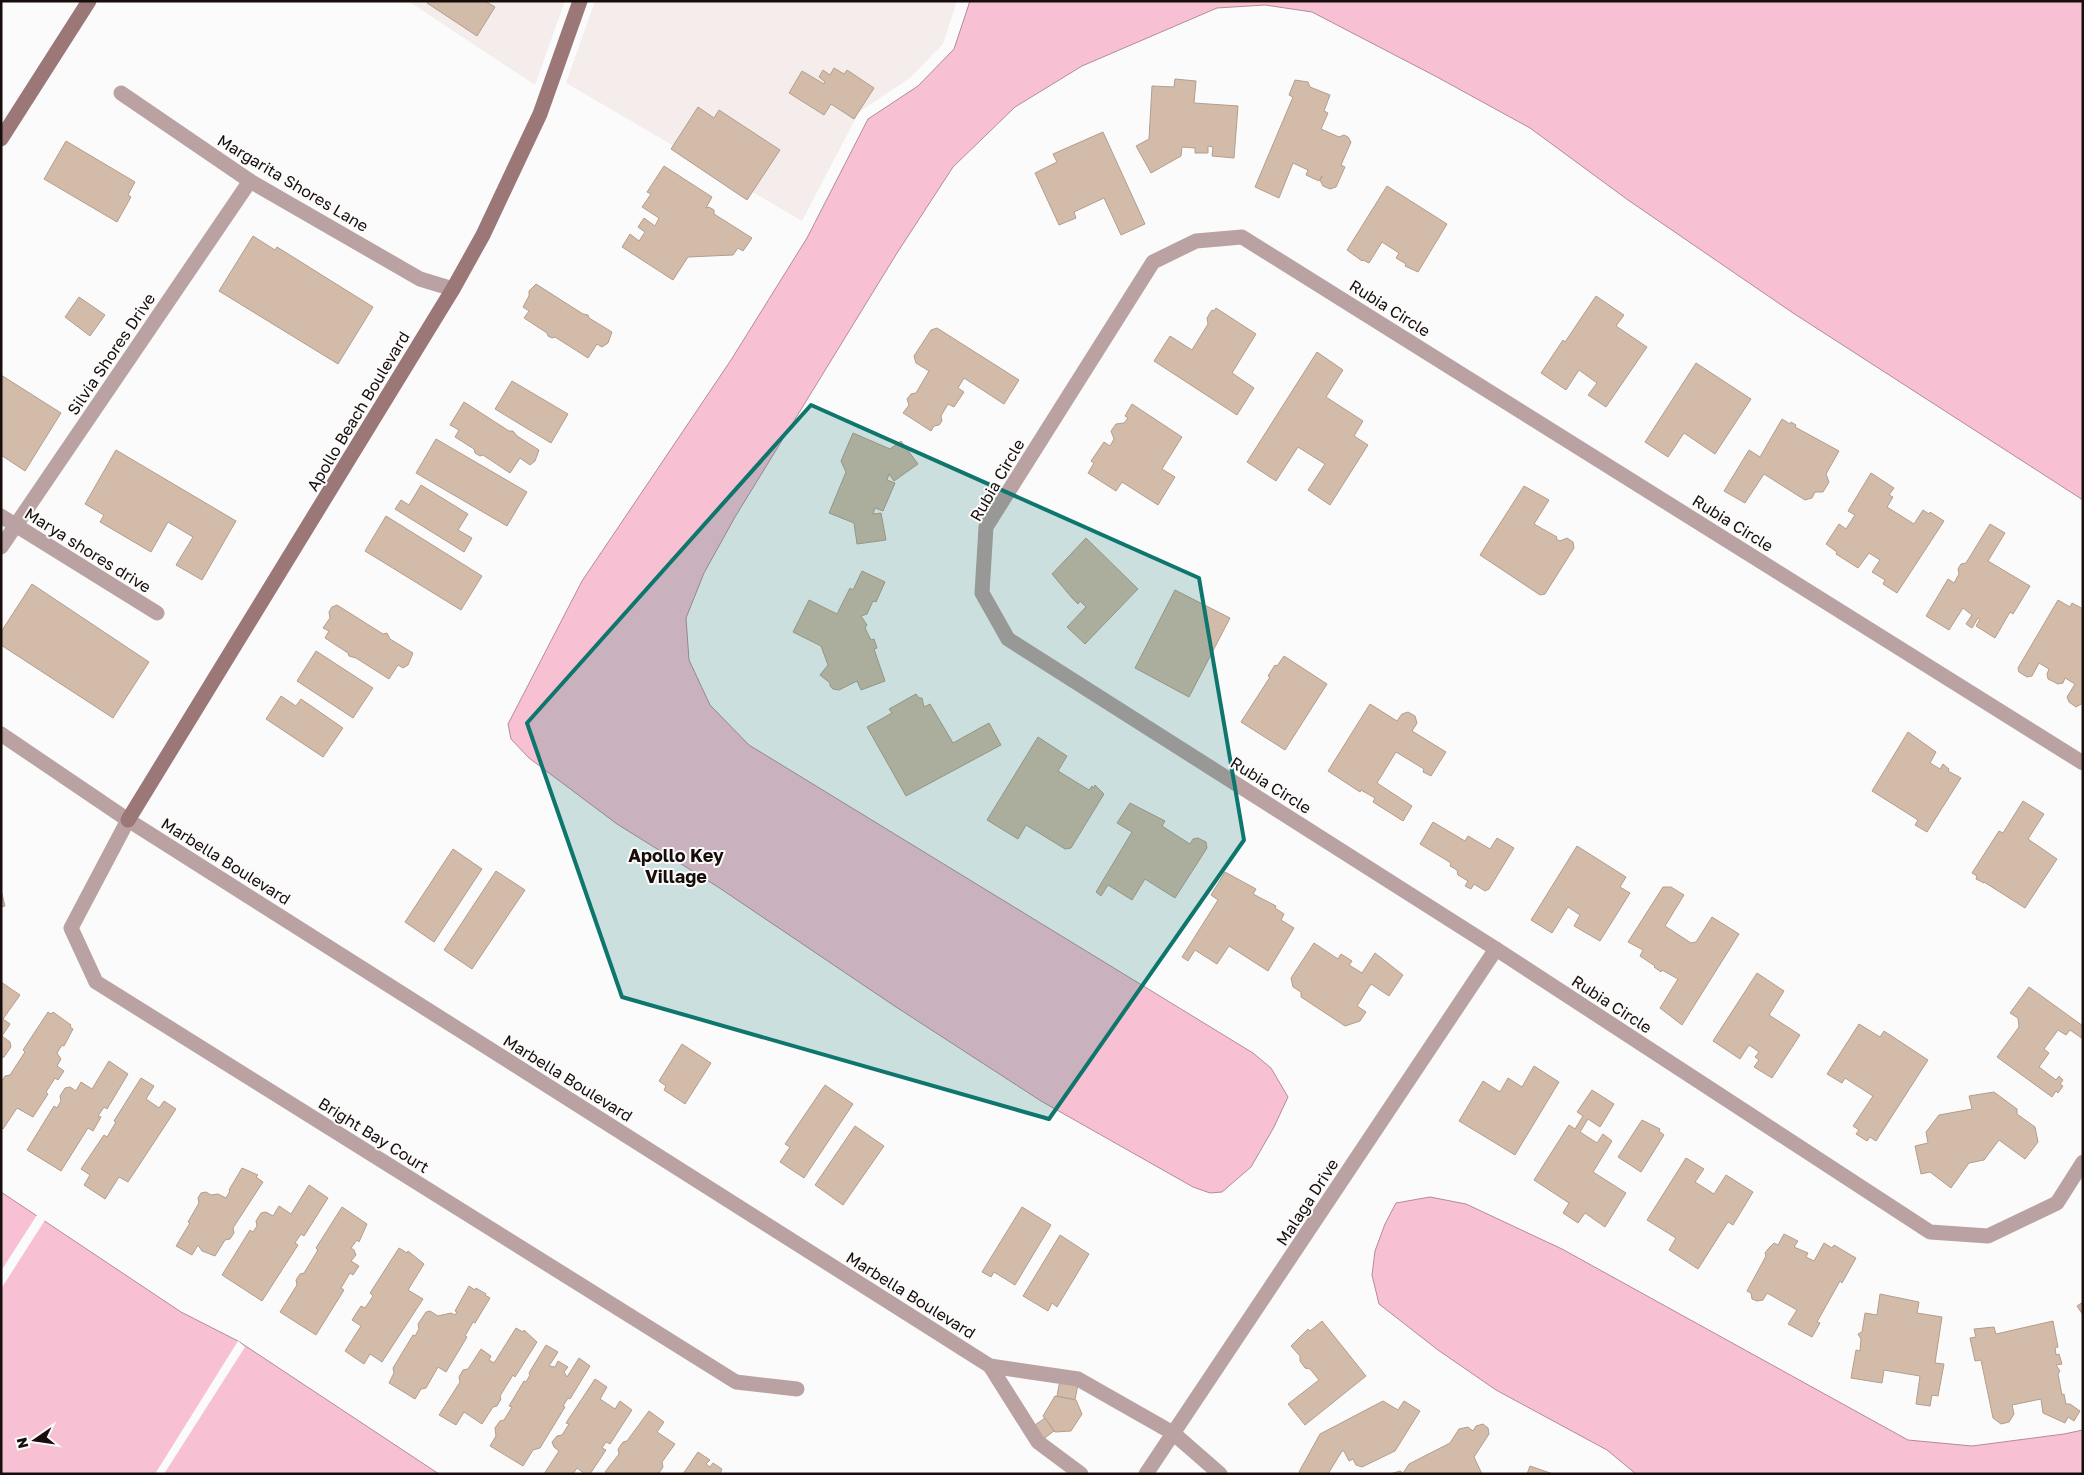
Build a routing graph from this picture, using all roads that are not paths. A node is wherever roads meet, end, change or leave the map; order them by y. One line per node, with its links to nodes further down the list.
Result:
1 (89, 1): 4 (main road)
2 (580, 1): 6 (main road, Apollo Beach Boulevard)
3 (121, 93): 5 (street, Margarita Shores Lane)
4 (1, 139)
5 (250, 181): 6 (street, Margarita Shores Lane); 8 (street, Silvia Shores Drive)
6 (453, 289): 13 (main road, Apollo Beach Boulevard)
7 (1, 516): 8 (street, Marya shores drive)
8 (16, 526): 9 (street, Silvia Shores Drive); 10 (street, Marya shores drive)
9 (1, 548)
10 (157, 613)
11 (1, 734): 13 (street, Marbella Boulevard)
12 (2083, 763): 14 (street, Rubia Circle)
13 (128, 820): 16 (street, Marbella Boulevard); 17 (street, Bright Bay Court)
14 (1496, 949): 15 (street, Rubia Circle); 18 (street, Malaga Drive)
15 (2083, 1162)
16 (990, 1366): 18 (street, Marbella Boulevard); 19 (street, Marbella Boulevard)
17 (797, 1389)
18 (1173, 1433): 20 (street, Malaga Drive); 21 (street, Marbella Boulevard)
19 (1080, 1474)
20 (1146, 1474)
21 (1220, 1474)

